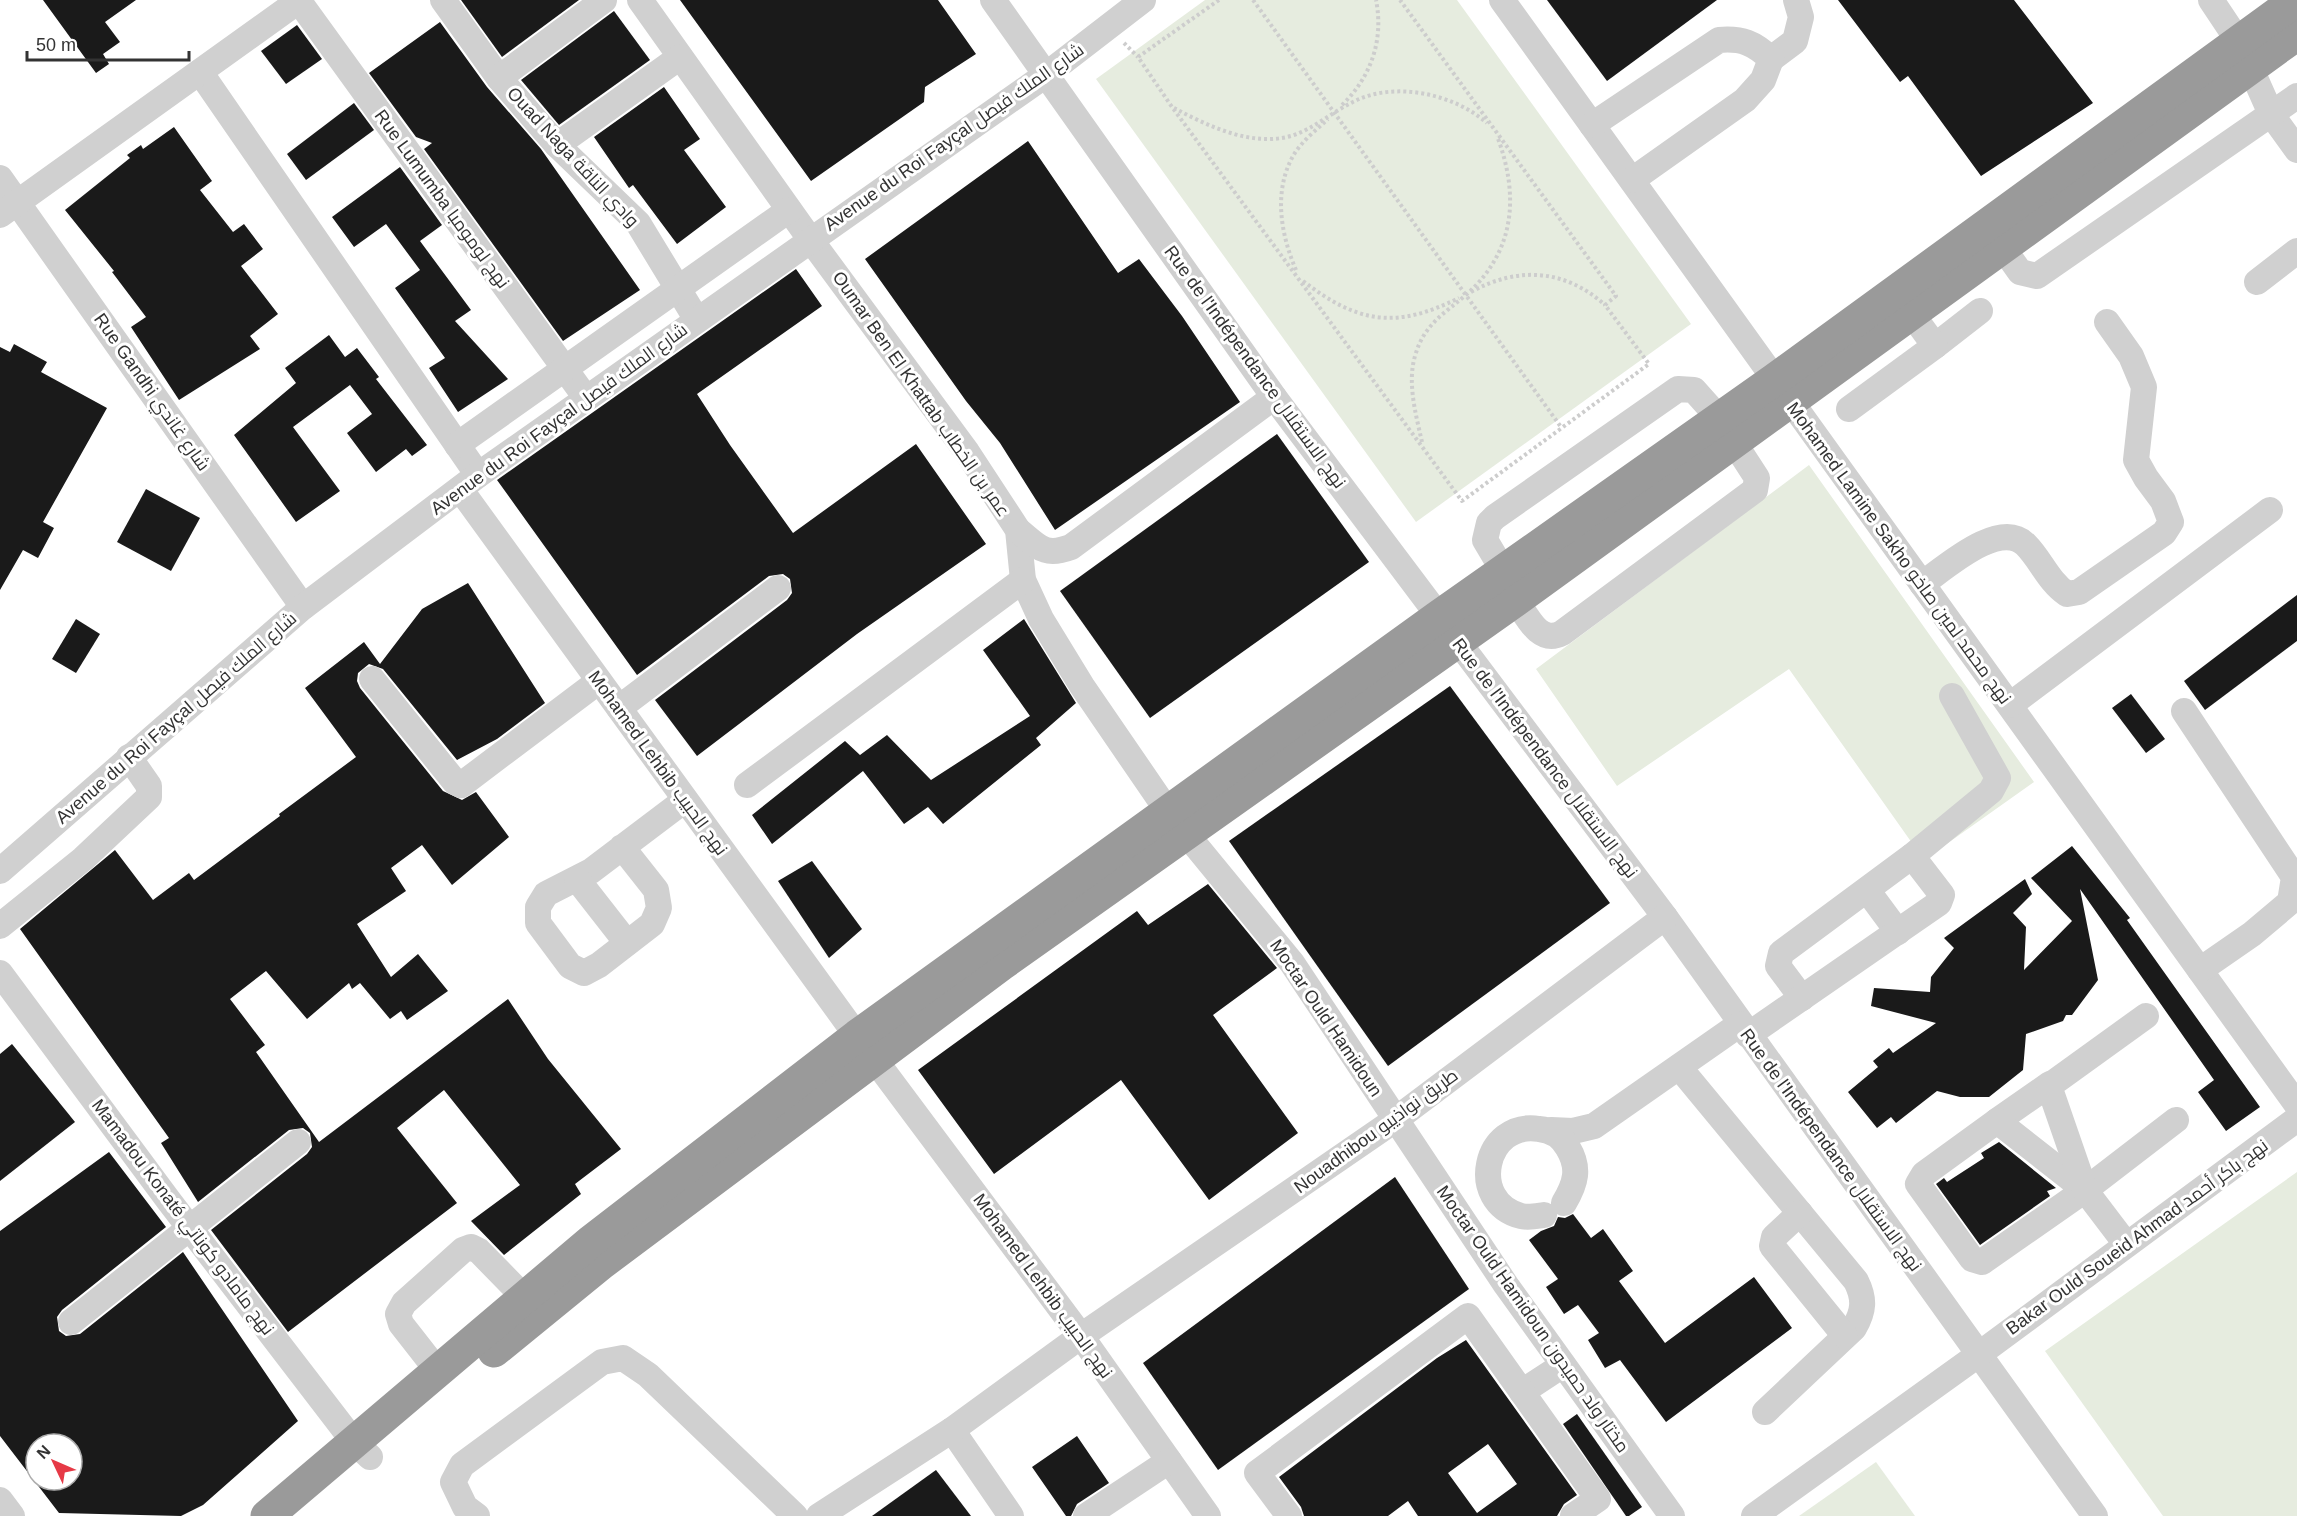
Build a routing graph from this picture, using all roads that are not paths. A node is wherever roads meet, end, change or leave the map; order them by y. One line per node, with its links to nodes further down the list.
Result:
1 (299, 0): 15 (street); 37 (street, Rue Lumumba نهج لومومبا)
2 (442, 0): 17 (street, Ouad Naga وادي الناقة)
3 (604, 0): 17 (street)
4 (640, 0): 13 (street, Oumar Ben El Khattab عمر بن الخطاب)
5 (993, 0): 16 (street, Rue de l'Indépendance نهج الاستقلال)
6 (1502, 0): 20 (street, Mohamed Lamine Sakho نهج محمد لمين صاخو)
7 (1796, 0): 14 (street)
8 (2211, 0): 12 (street)
9 (2296, 0): 12 (highway)
10 (1129, 5): 16 (street, Avenue du Roi Fayçal شارع الملك فيصل)
11 (2297, 34): 12 (highway)
12 (2245, 56): 19 (street); 28 (highway); 38 (highway)
13 (680, 57): 21 (street); 26 (street, Oumar Ben El Khattab عمر بن الخطاب)
14 (1771, 59): 20 (street); 24 (street)
15 (200, 72): 25 (street); 43 (street, Mohamed Lehbib نهج الحبيب)
16 (1047, 74): 27 (street, Avenue du Roi Fayçal شارع الملك فيصل); 39 (street, Rue de l'Indépendance نهج الاستقلال)
17 (499, 78): 21 (street, Ouad Naga وادي الناقة)
18 (2297, 96): 19 (street)
19 (2271, 114): 22 (street); 28 (street)
20 (1592, 125): 24 (street, Mohamed Lamine Sakho نهج محمد لمين صاخو)
21 (557, 145): 31 (street, Ouad Naga وادي الناقة)
22 (2297, 150)
23 (0, 177): 25 (street, Rue Gandhi شارع غاندي)
24 (1632, 180): 38 (street, Mohamed Lamine Sakho نهج محمد لمين صاخو)
25 (9, 208): 51 (street, Rue Gandhi شارع غاندي)
26 (789, 210): 27 (street, Oumar Ben El Khattab عمر بن الخطاب); 31 (street)
27 (810, 239): 34 (street, Avenue du Roi Fayçal شارع الملك فيصل); 46 (street, Oumar Ben El Khattab عمر بن الخطاب)
28 (2003, 248): 33 (highway)
29 (2297, 250): 30 (street)
30 (2257, 282)
31 (678, 290): 34 (street, Ouad Naga وادي الناقة); 37 (street)
32 (1980, 311): 36 (street)
33 (1911, 313): 36 (street); 38 (highway)
34 (697, 320): 40 (street, Avenue du Roi Fayçal شارع الملك فيصل)
35 (2107, 322): 48 (street)
36 (1935, 346): 41 (street)
37 (565, 368): 40 (street, Rue Lumumba نهج لومومبا); 43 (street)
38 (1781, 390): 42 (highway); 48 (street, Mohamed Lamine Sakho نهج محمد لمين صاخو)
39 (1274, 397): 46 (street); 52 (street, Rue de l'Indépendance نهج الاستقلال)
40 (586, 398): 44 (street, Avenue du Roi Fayçal شارع الملك فيصل)
41 (1850, 409)
42 (1726, 429): 49 (highway); 49 (street); 49 (street)
43 (457, 445): 44 (street, Mohamed Lehbib نهج الحبيب)
44 (469, 482): 51 (street, Avenue du Roi Fayçal شارع الملك فيصل); 54 (street, Mohamed Lehbib نهج الحبيب)
45 (2270, 510): 56 (street)
46 (1018, 530): 47 (street, Oumar Ben El Khattab عمر بن الخطاب)
47 (1023, 580): 60 (street); 62 (street, Oumar Ben El Khattab عمر بن الخطاب)
48 (1922, 584): 56 (street, Mohamed Lamine Sakho نهج محمد لمين صاخو)
49 (1510, 586): 52 (highway)
50 (778, 588): 57 (street)
51 (303, 607): 59 (street, Avenue du Roi Fayçal شارع الملك فيصل)
52 (1448, 630): 62 (highway); 68 (street, Rue de l'Indépendance نهج الاستقلال)
53 (372, 679): 54 (street)
54 (599, 681): 57 (street, Mohamed Lehbib نهج الحبيب)
55 (1952, 696): 64 (street)
56 (2010, 705): 72 (street, Mohamed Lamine Sakho نهج محمد لمين صاخو)
57 (618, 708): 61 (street, Mohamed Lehbib نهج الحبيب)
58 (2184, 711): 72 (street)
59 (129, 757): 65 (street, Avenue du Roi Fayçal شارع الملك فيصل); 69 (street)
60 (747, 785)
61 (685, 800): 63 (street); 77 (street, Mohamed Lehbib نهج الحبيب)
62 (1178, 824): 77 (highway); 82 (street, Moctar Ould Hamidoun)
63 (622, 847): 66 (street); 71 (street)
64 (1912, 856): 67 (street); 70 (street)
65 (0, 871)
66 (577, 879): 71 (street); 71 (street)
67 (1867, 890): 70 (street); 74 (street)
68 (1665, 916): 76 (street, Rue de l'Indépendance نهج الاستقلال); 82 (street, Nouadhibou طريق نواذيبو)
69 (0, 926)
70 (1898, 932): 74 (street)
71 (627, 943)
72 (2200, 970): 80 (street, Mohamed Lamine Sakho نهج محمد لمين صاخو)
73 (0, 973): 91 (street, Mamadou Konaté نهج مامادو كوناتي)
74 (1802, 998): 76 (street)
75 (2146, 1016): 79 (street)
76 (1744, 1029): 78 (street); 97 (street, Rue de l'Indépendance نهج الاستقلال)
77 (866, 1047): 93 (highway); 95 (street, Mohamed Lehbib نهج الحبيب); 103 (highway)
78 (1679, 1067): 85 (street); 90 (street)
79 (2050, 1084): 84 (street); 89 (street)
80 (2297, 1105)
81 (2297, 1119): 92 (street, Bakar Ould Soueid Ahmad نهج باكر أحمد)
82 (1395, 1120): 95 (street, Nouadhibou طريق نواذيبو); 98 (street, Moctar Ould Hamidoun مختار ولد حميدون)
83 (2176, 1120): 89 (street)
84 (1997, 1121): 89 (street); 89 (street)
85 (1594, 1126): 86 (street); 88 (street)
86 (1551, 1131): 88 (street); 88 (street)
87 (298, 1142): 91 (street)
88 (1576, 1165)
89 (2085, 1190): 92 (street)
90 (1800, 1213): 96 (street); 96 (street)
91 (190, 1226): 94 (street); 103 (street, Mamadou Konaté نهج مامادو كوناتي)
92 (2126, 1244): 97 (street, Bakar Ould Soueid Ahmad نهج باكر أحمد)
93 (524, 1297): 99 (highway); 99 (street)
94 (71, 1322)
95 (1081, 1336): 102 (street, Nouadhibou طريق نواذيبو); 104 (street, Mohamed Lehbib نهج الحبيب)
96 (1845, 1336): 101 (street)
97 (1978, 1356): 118 (street, Bakar Ould Soueid Ahmad نهج باكر أحمد); 119 (street, Rue de l'Indépendance نهج الاستقلال)
98 (1563, 1365): 100 (street); 117 (street, Moctar Ould Hamidoun مختار ولد حميدون)
99 (437, 1370): 103 (highway)
100 (1522, 1392): 115 (street); 116 (street)
101 (1765, 1412)
102 (952, 1430): 111 (street, Nouadhibou طريق نواذيبو); 112 (street)
103 (362, 1450): 107 (highway); 108 (highway)
104 (1169, 1461): 113 (street); 114 (street, Mohamed Lehbib نهج الحبيب)
105 (0, 1500): 106 (street)
106 (12, 1516)
107 (267, 1516)
108 (299, 1516)
109 (477, 1516): 110 (street)
110 (795, 1516)
111 (819, 1516)
112 (1011, 1516)
113 (1086, 1516)
114 (1208, 1516)
115 (1288, 1516)
116 (1573, 1516)
117 (1672, 1516)
118 (1754, 1516)
119 (2095, 1516)

